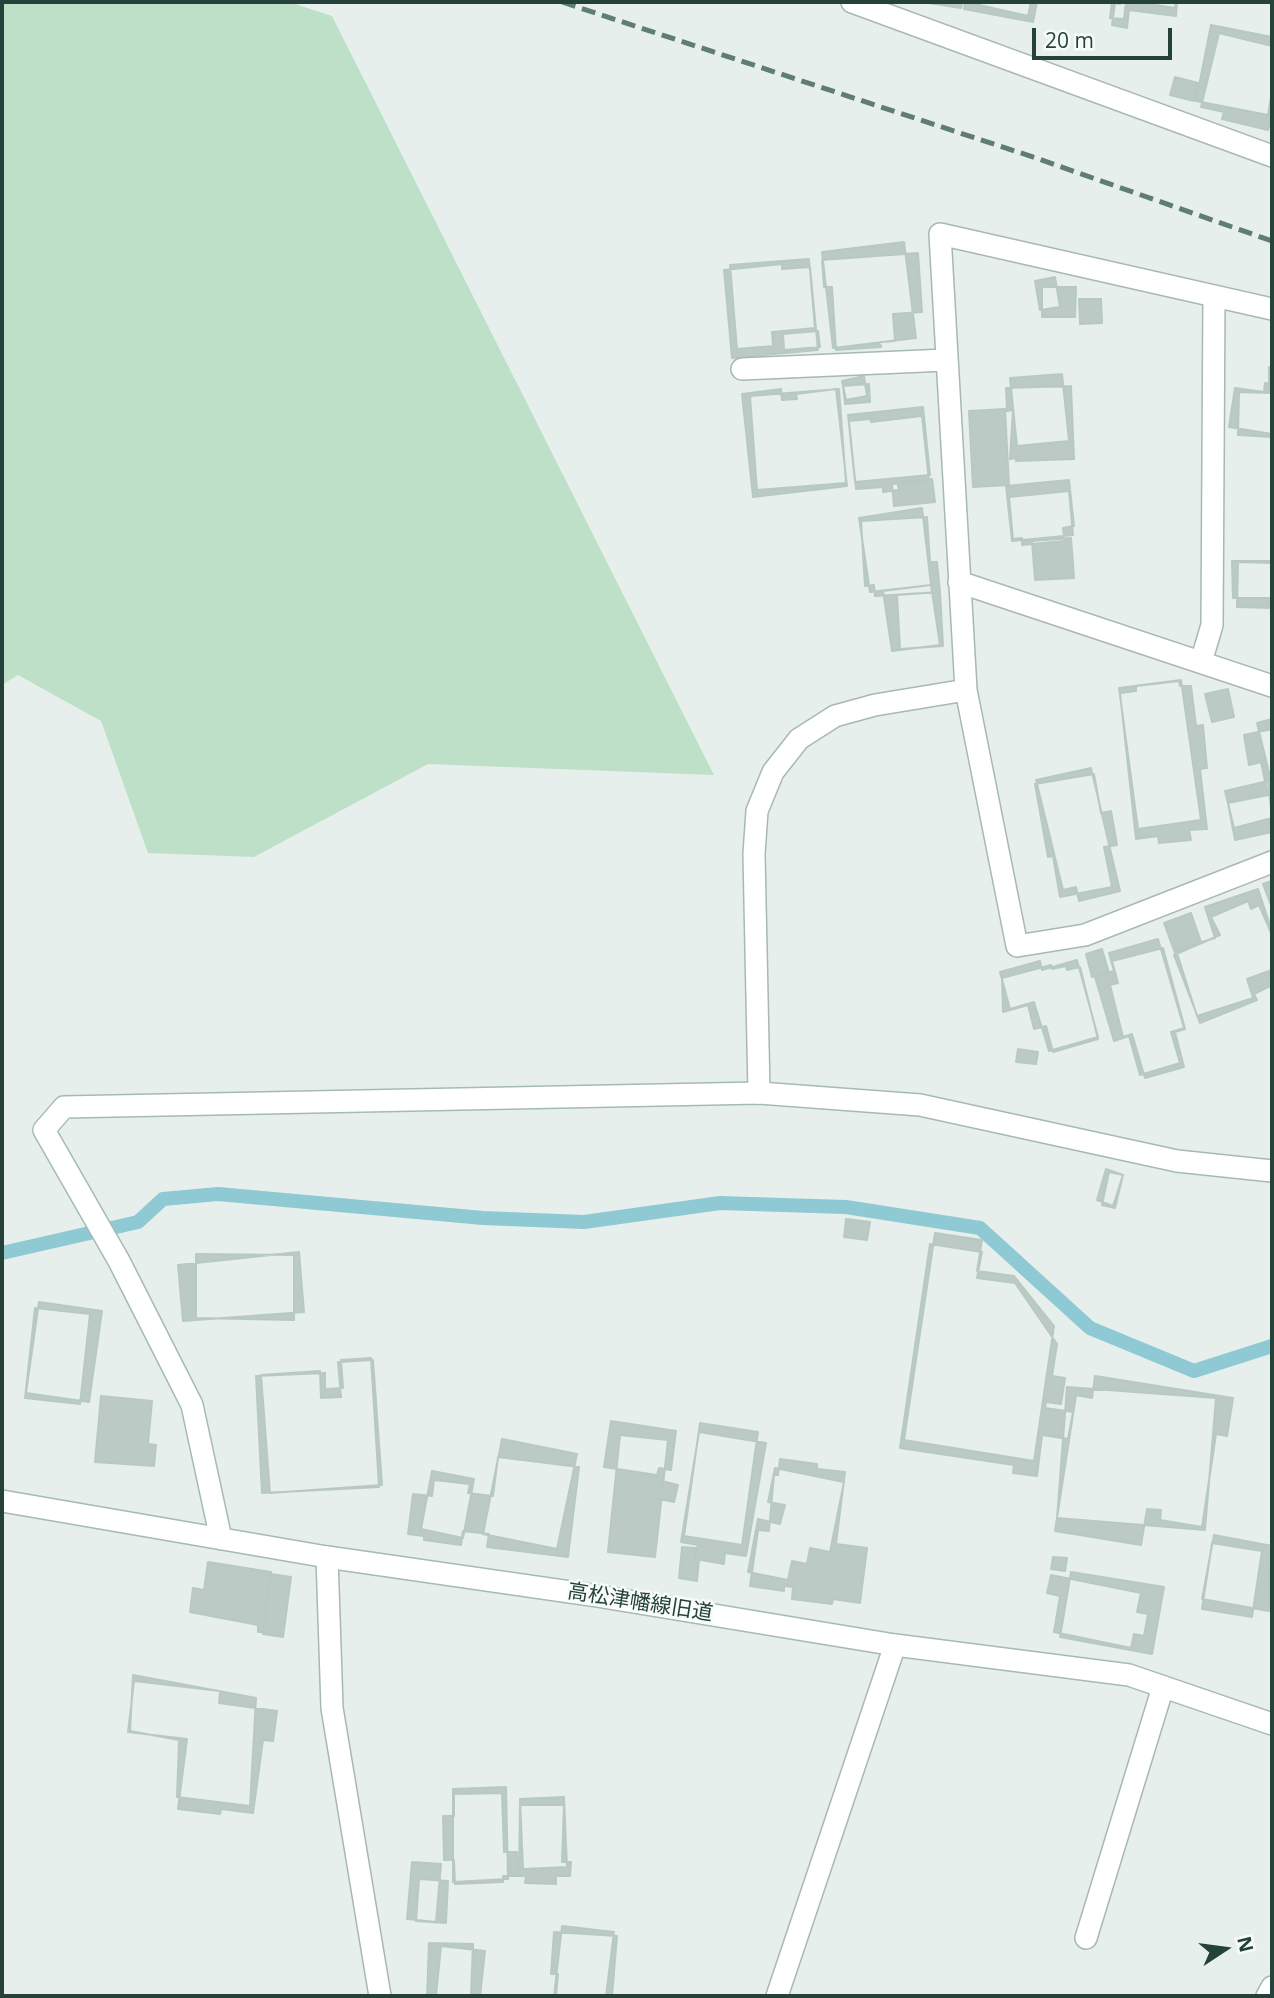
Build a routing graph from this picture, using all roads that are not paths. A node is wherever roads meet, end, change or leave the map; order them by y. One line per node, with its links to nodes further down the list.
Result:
1 (852, 2): 2 (street)
2 (1272, 156)
3 (1214, 296): 4 (street); 5 (street); 8 (street)
4 (1272, 309)
5 (946, 360): 6 (street); 7 (street)
6 (742, 369)
7 (959, 582): 8 (street); 10 (street)
8 (1201, 662): 9 (street)
9 (1272, 686)
10 (966, 690): 11 (street); 12 (street)
11 (1272, 862)
12 (759, 1093): 13 (street); 15 (street)
13 (1272, 1171)
14 (2, 1501): 15 (street, 高松津幡線旧道)
15 (221, 1539): 16 (street, 高松津幡線旧道)
16 (327, 1558): 17 (street, 高松津幡線旧道); 22 (street)
17 (895, 1645): 18 (street, 高松津幡線旧道); 23 (street)
18 (1163, 1687): 19 (street, 高松津幡線旧道); 20 (street)
19 (1272, 1724)
20 (1086, 1938)
21 (1272, 1987): 24 (street)
22 (380, 1996)
23 (777, 1996)
24 (1267, 1996)

